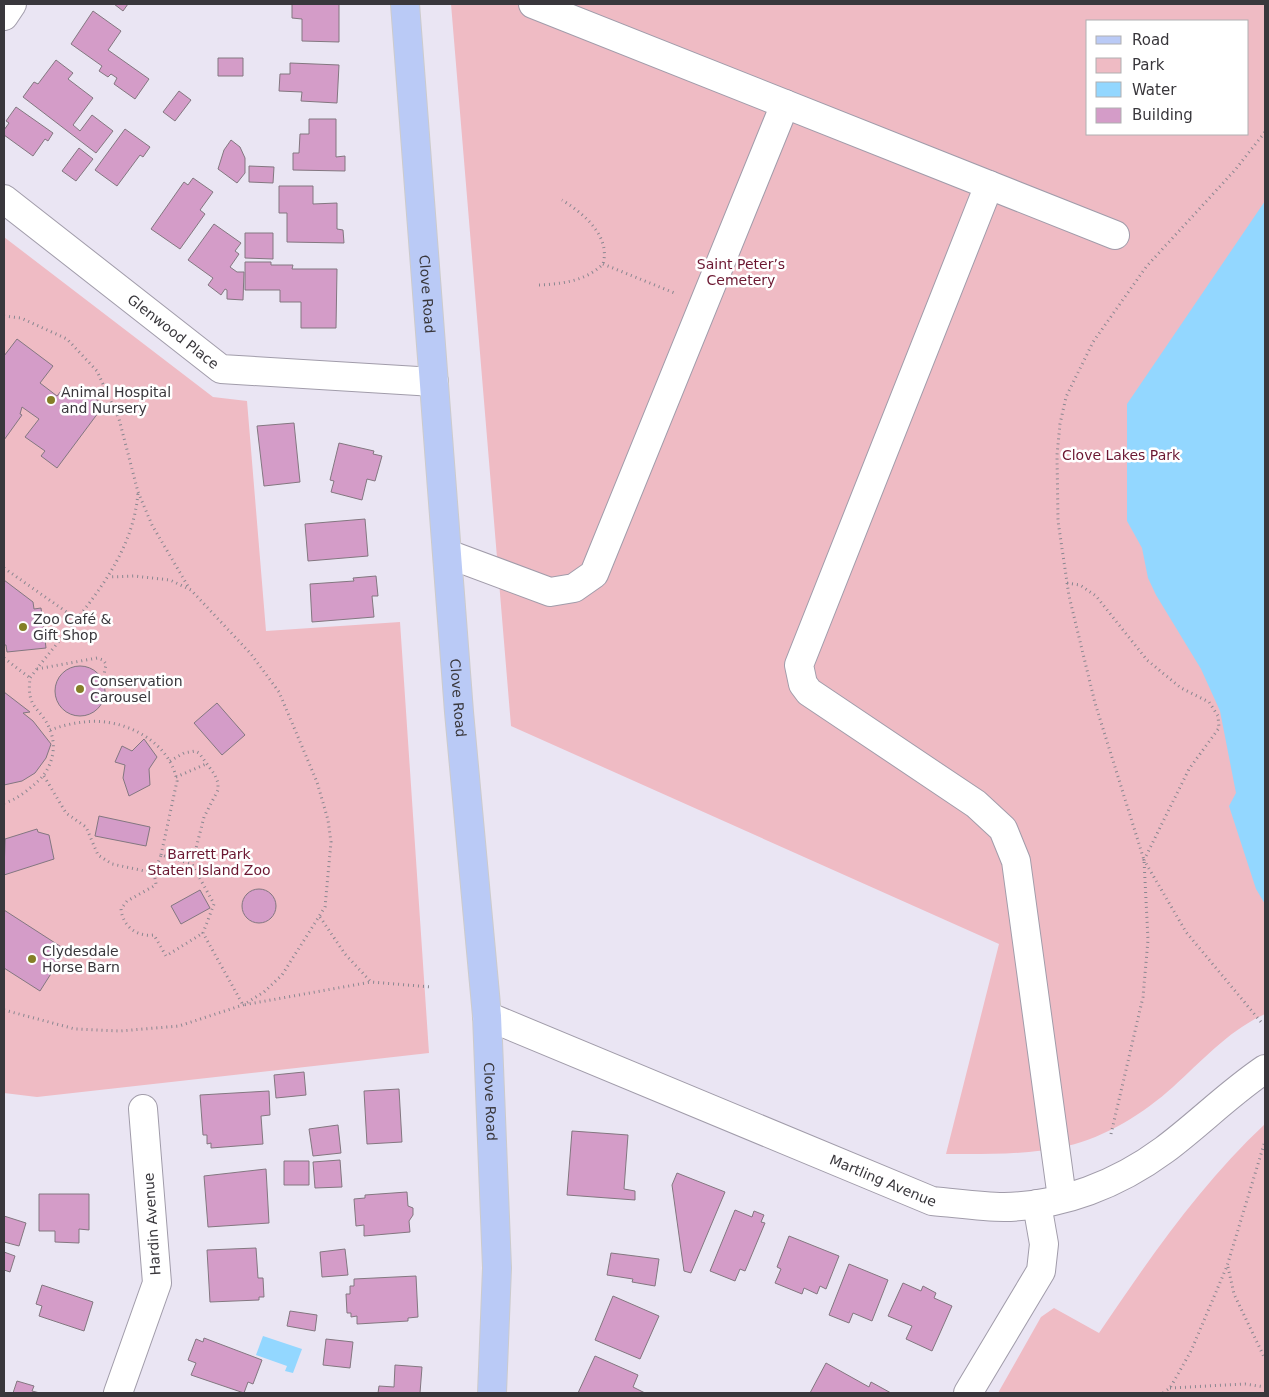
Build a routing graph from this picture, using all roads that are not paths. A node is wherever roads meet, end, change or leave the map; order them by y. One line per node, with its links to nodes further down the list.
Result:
1 (12, 4): 4 (street)
2 (405, 4): 9 (main road, Clove Road)
3 (533, 4): 5 (street)
4 (4, 16)
5 (785, 104): 6 (street); 10 (street)
6 (989, 185): 8 (street); 14 (street)
7 (4, 199): 9 (street, Glenwood Place)
8 (1115, 235)
9 (434, 382): 10 (main road, Clove Road)
10 (448, 554): 11 (main road, Clove Road)
11 (487, 1016): 14 (street, Martling Avenue); 16 (main road, Clove Road)
12 (1265, 1069): 14 (street, Martling Avenue)
13 (143, 1109): 15 (street, Hardin Avenue)
14 (1050, 1201): 17 (street)
15 (118, 1393)
16 (492, 1393)
17 (968, 1393)

